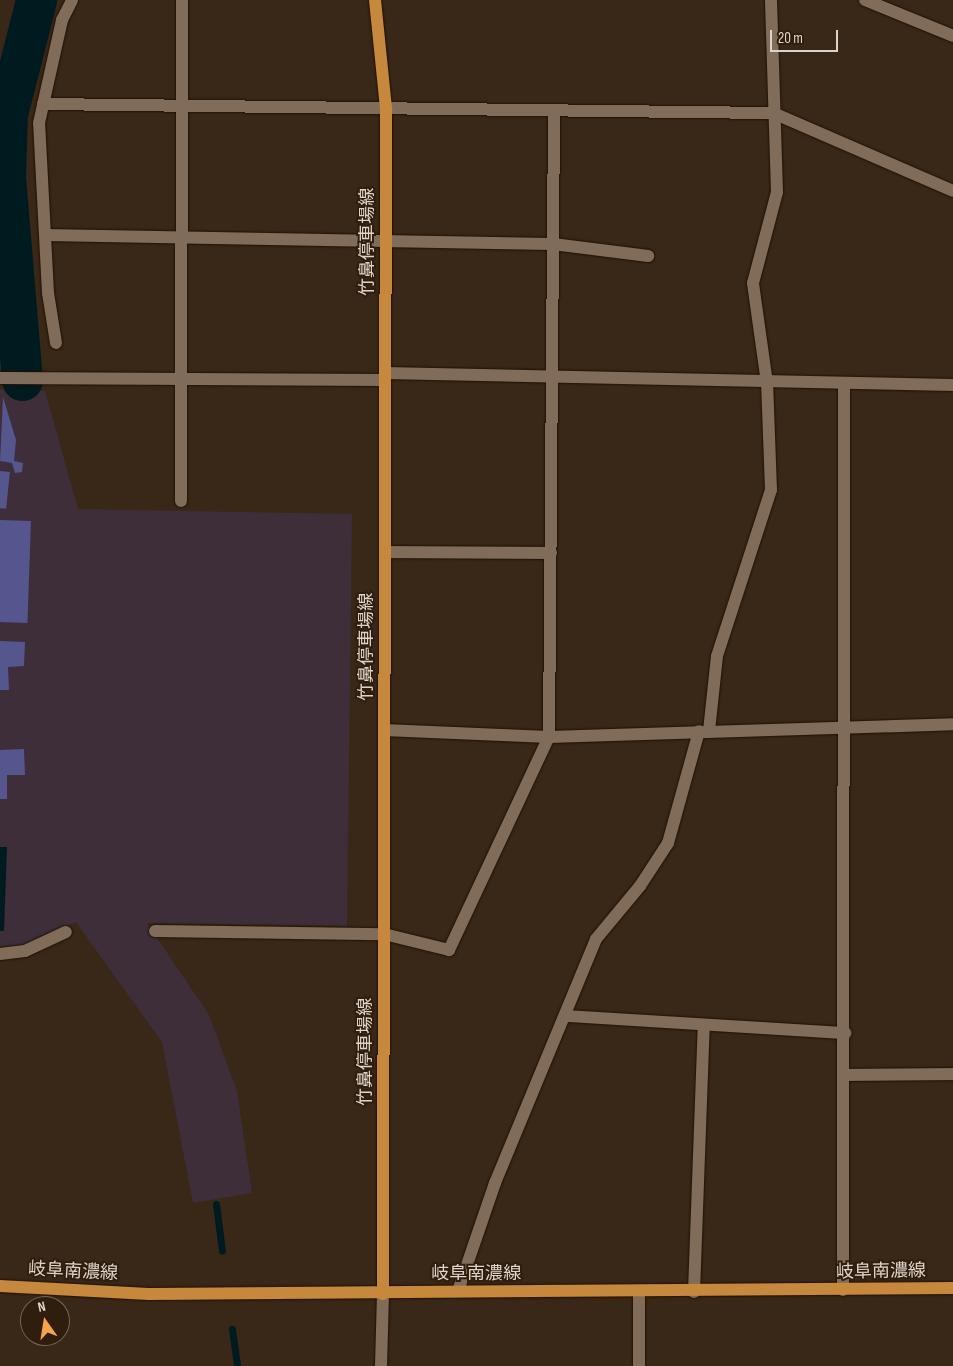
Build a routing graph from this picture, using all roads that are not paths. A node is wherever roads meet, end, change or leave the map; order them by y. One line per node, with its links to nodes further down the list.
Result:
1 (72, 0): 7 (street)
2 (182, 0): 8 (street)
3 (375, 0): 9 (main road, 竹鼻停車場線)
4 (771, 0): 11 (street)
5 (865, 0): 6 (street)
6 (953, 36)
7 (43, 104): 8 (street); 13 (street)
8 (182, 106): 9 (street); 14 (street)
9 (386, 109): 10 (street); 15 (main road, 竹鼻停車場線)
10 (554, 111): 11 (street); 16 (street)
11 (774, 114): 12 (street); 23 (street)
12 (953, 191)
13 (45, 235): 14 (street); 18 (street)
14 (181, 239): 15 (street); 22 (street)
15 (386, 242): 16 (street); 19 (main road, 竹鼻停車場線)
16 (553, 244): 17 (street); 20 (street)
17 (648, 256)
18 (56, 342)
19 (385, 377): 20 (street); 22 (street); 27 (main road, 竹鼻停車場線)
20 (553, 377): 23 (street); 28 (street)
21 (3, 378): 22 (street)
22 (179, 378): 26 (street)
23 (766, 383): 24 (street); 32 (street)
24 (844, 385): 25 (street); 30 (street)
25 (953, 385)
26 (181, 501)
27 (385, 552): 28 (street); 31 (main road, 竹鼻停車場線)
28 (551, 553): 33 (street)
29 (953, 724): 30 (street)
30 (847, 725): 32 (street); 40 (street)
31 (384, 730): 33 (street); 36 (main road, 竹鼻停車場線)
32 (704, 731): 33 (street); 38 (street)
33 (549, 737): 36 (street)
34 (155, 931): 36 (street)
35 (66, 932): 37 (street)
36 (384, 934): 49 (main road, 竹鼻停車場線)
37 (0, 954)
38 (567, 1016): 39 (street); 46 (street)
39 (704, 1025): 40 (street); 48 (street)
40 (845, 1033): 42 (street)
41 (953, 1074): 42 (street)
42 (844, 1075): 45 (street)
43 (0, 1286): 49 (main road, 岐阜南濃線)
44 (953, 1288): 45 (main road, 岐阜南濃線)
45 (843, 1290): 48 (main road, 岐阜南濃線)
46 (458, 1291): 47 (main road, 岐阜南濃線); 49 (main road, 岐阜南濃線)
47 (639, 1292): 48 (main road, 岐阜南濃線); 51 (street)
48 (694, 1292)
49 (383, 1294): 50 (street)
50 (382, 1366)
51 (639, 1366)

